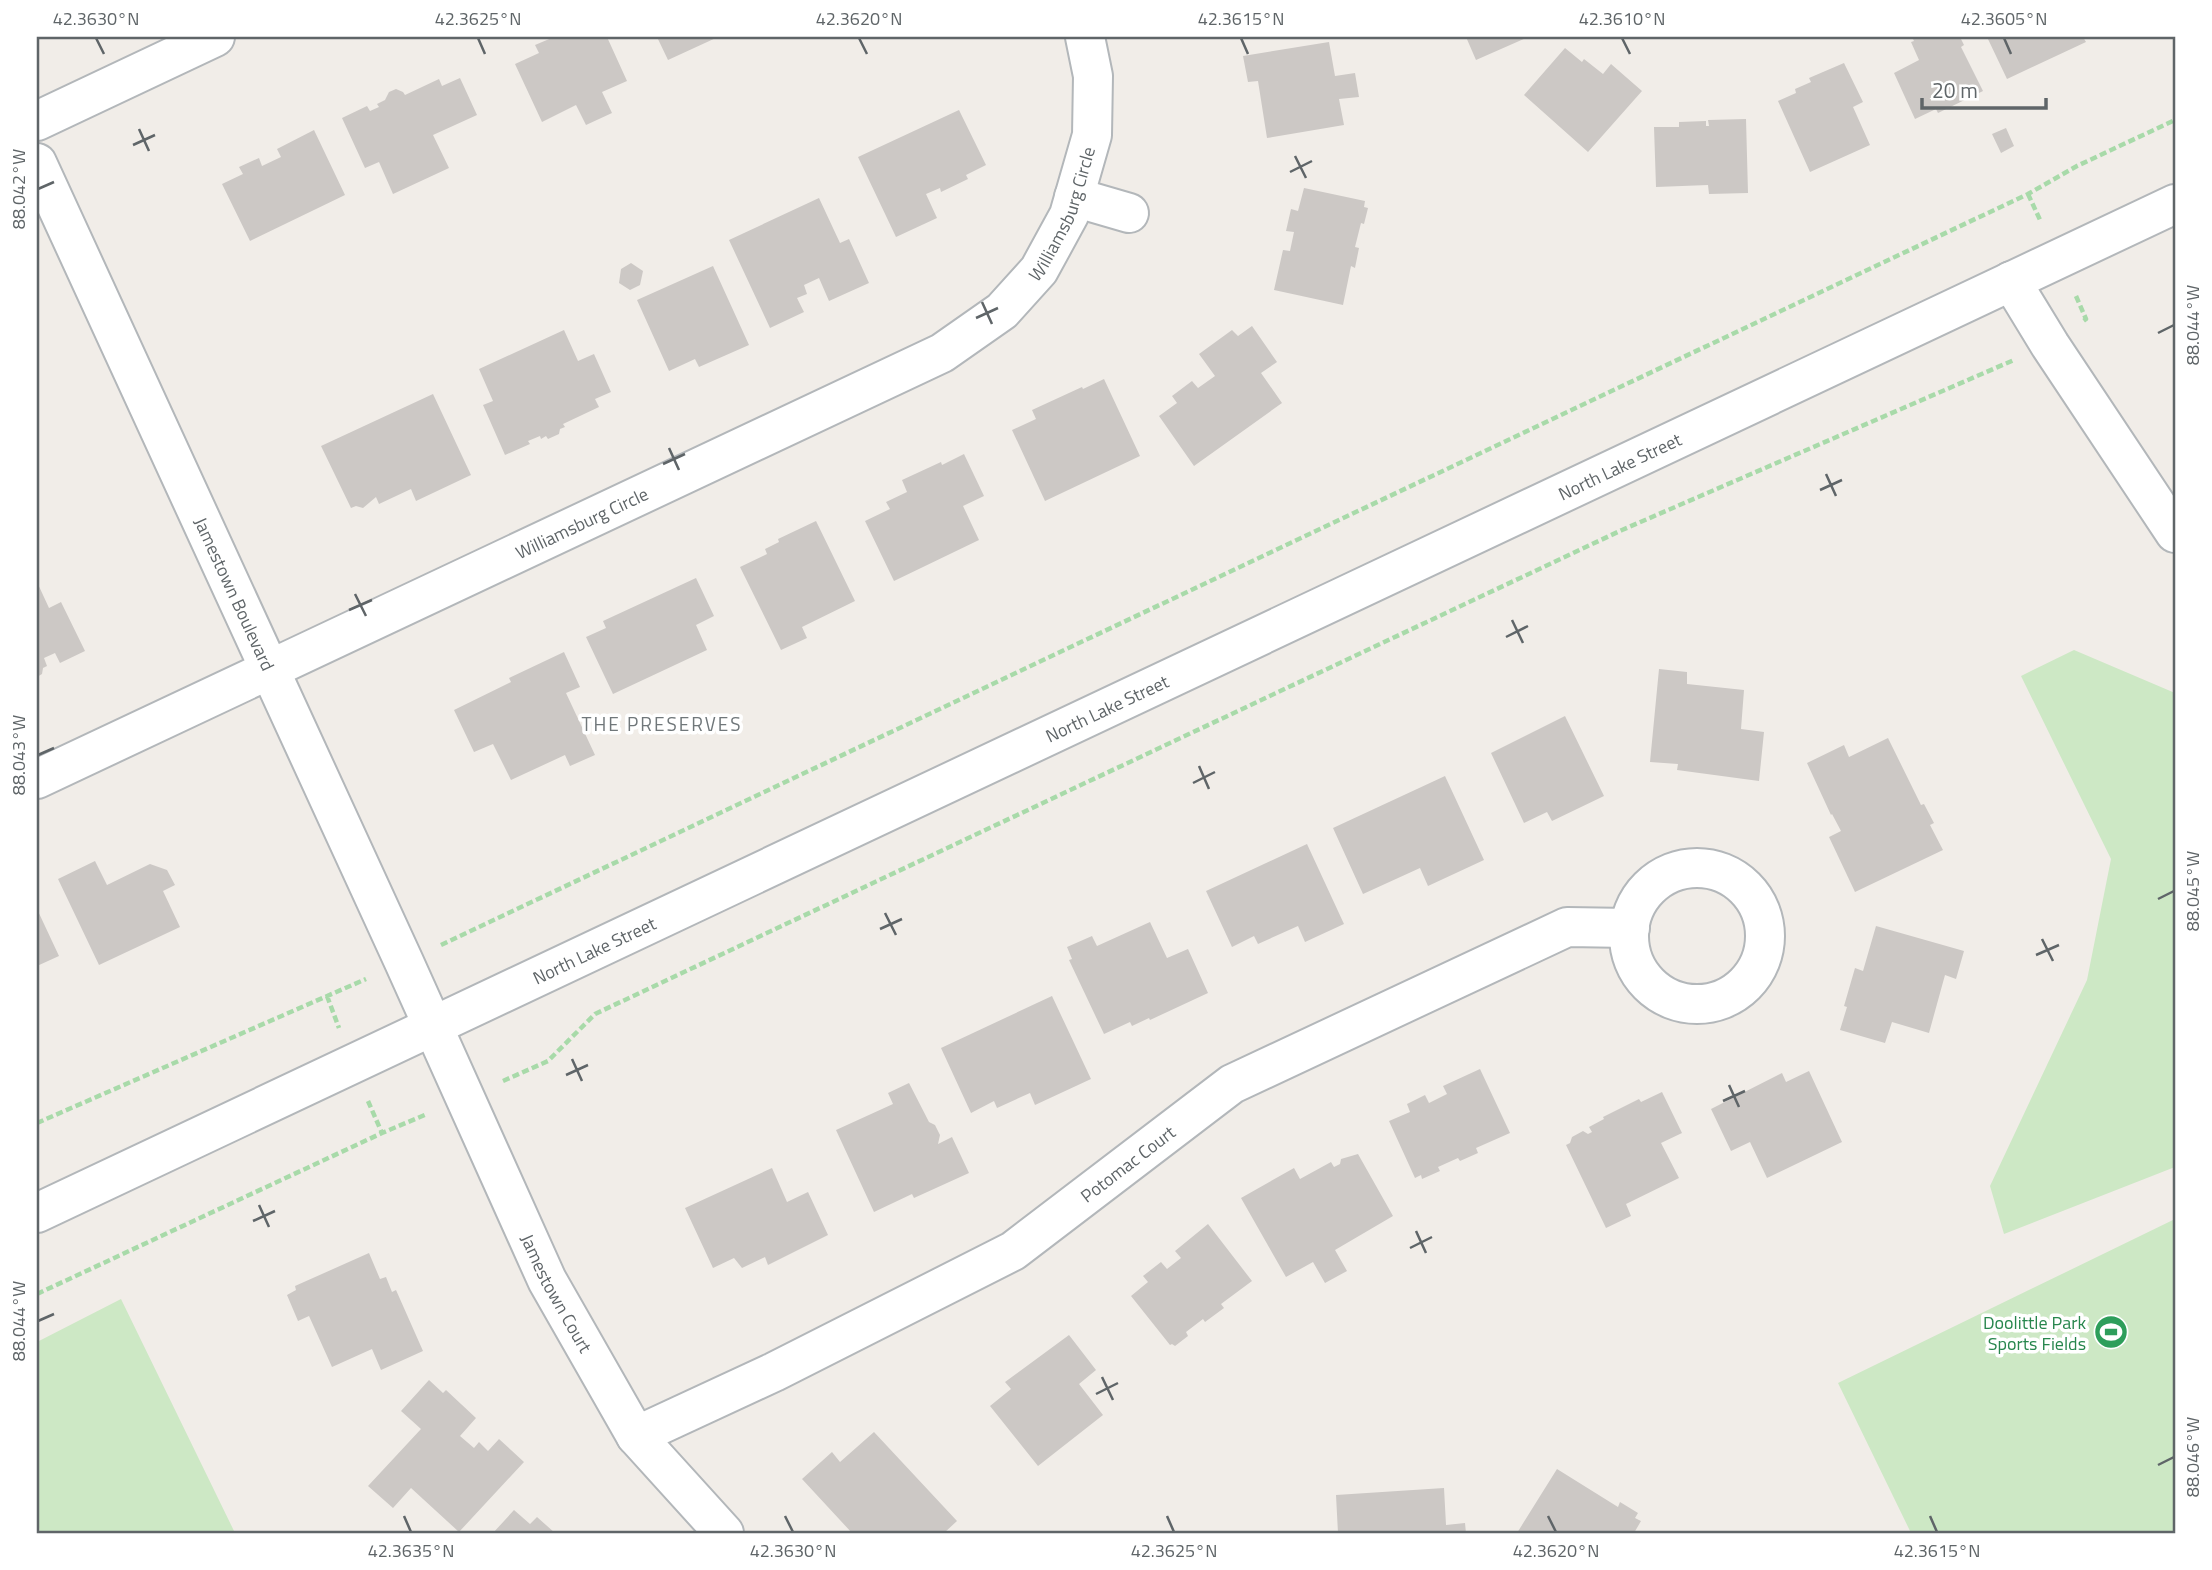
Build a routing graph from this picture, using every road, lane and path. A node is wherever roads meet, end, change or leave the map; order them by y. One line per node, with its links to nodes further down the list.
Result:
1 (215, 37): 4 (street)
2 (1085, 37): 7 (street, Williamsburg Circle)
3 (2175, 120): 6 (path)
4 (37, 121)
5 (37, 163): 14 (street, Jamestown Boulevard)
6 (2028, 194): 10 (path); 17 (path)
7 (1074, 197): 9 (street); 14 (street, Williamsburg Circle)
8 (2175, 204): 10 (street, North Lake Street)
9 (1129, 214)
10 (2060, 258): 11 (street, North Lake Street); 12 (path)
11 (2011, 281): 12 (street); 18 (street, North Lake Street)
12 (2050, 345): 13 (street); 19 (path)
13 (2175, 533)
14 (270, 670): 15 (street, Williamsburg Circle); 17 (street, Jamestown Boulevard)
15 (37, 779)
16 (1630, 928): 23 (street, Potomac Court)
17 (404, 962): 18 (street, Jamestown Boulevard); 20 (path)
18 (432, 1026): 19 (street, Jamestown Court); 21 (street, North Lake Street)
19 (465, 1098): 22 (path); 23 (street, Jamestown Court)
20 (37, 1123)
21 (37, 1213)
22 (37, 1294)
23 (636, 1436): 24 (street, Jamestown Court)
24 (724, 1533)

